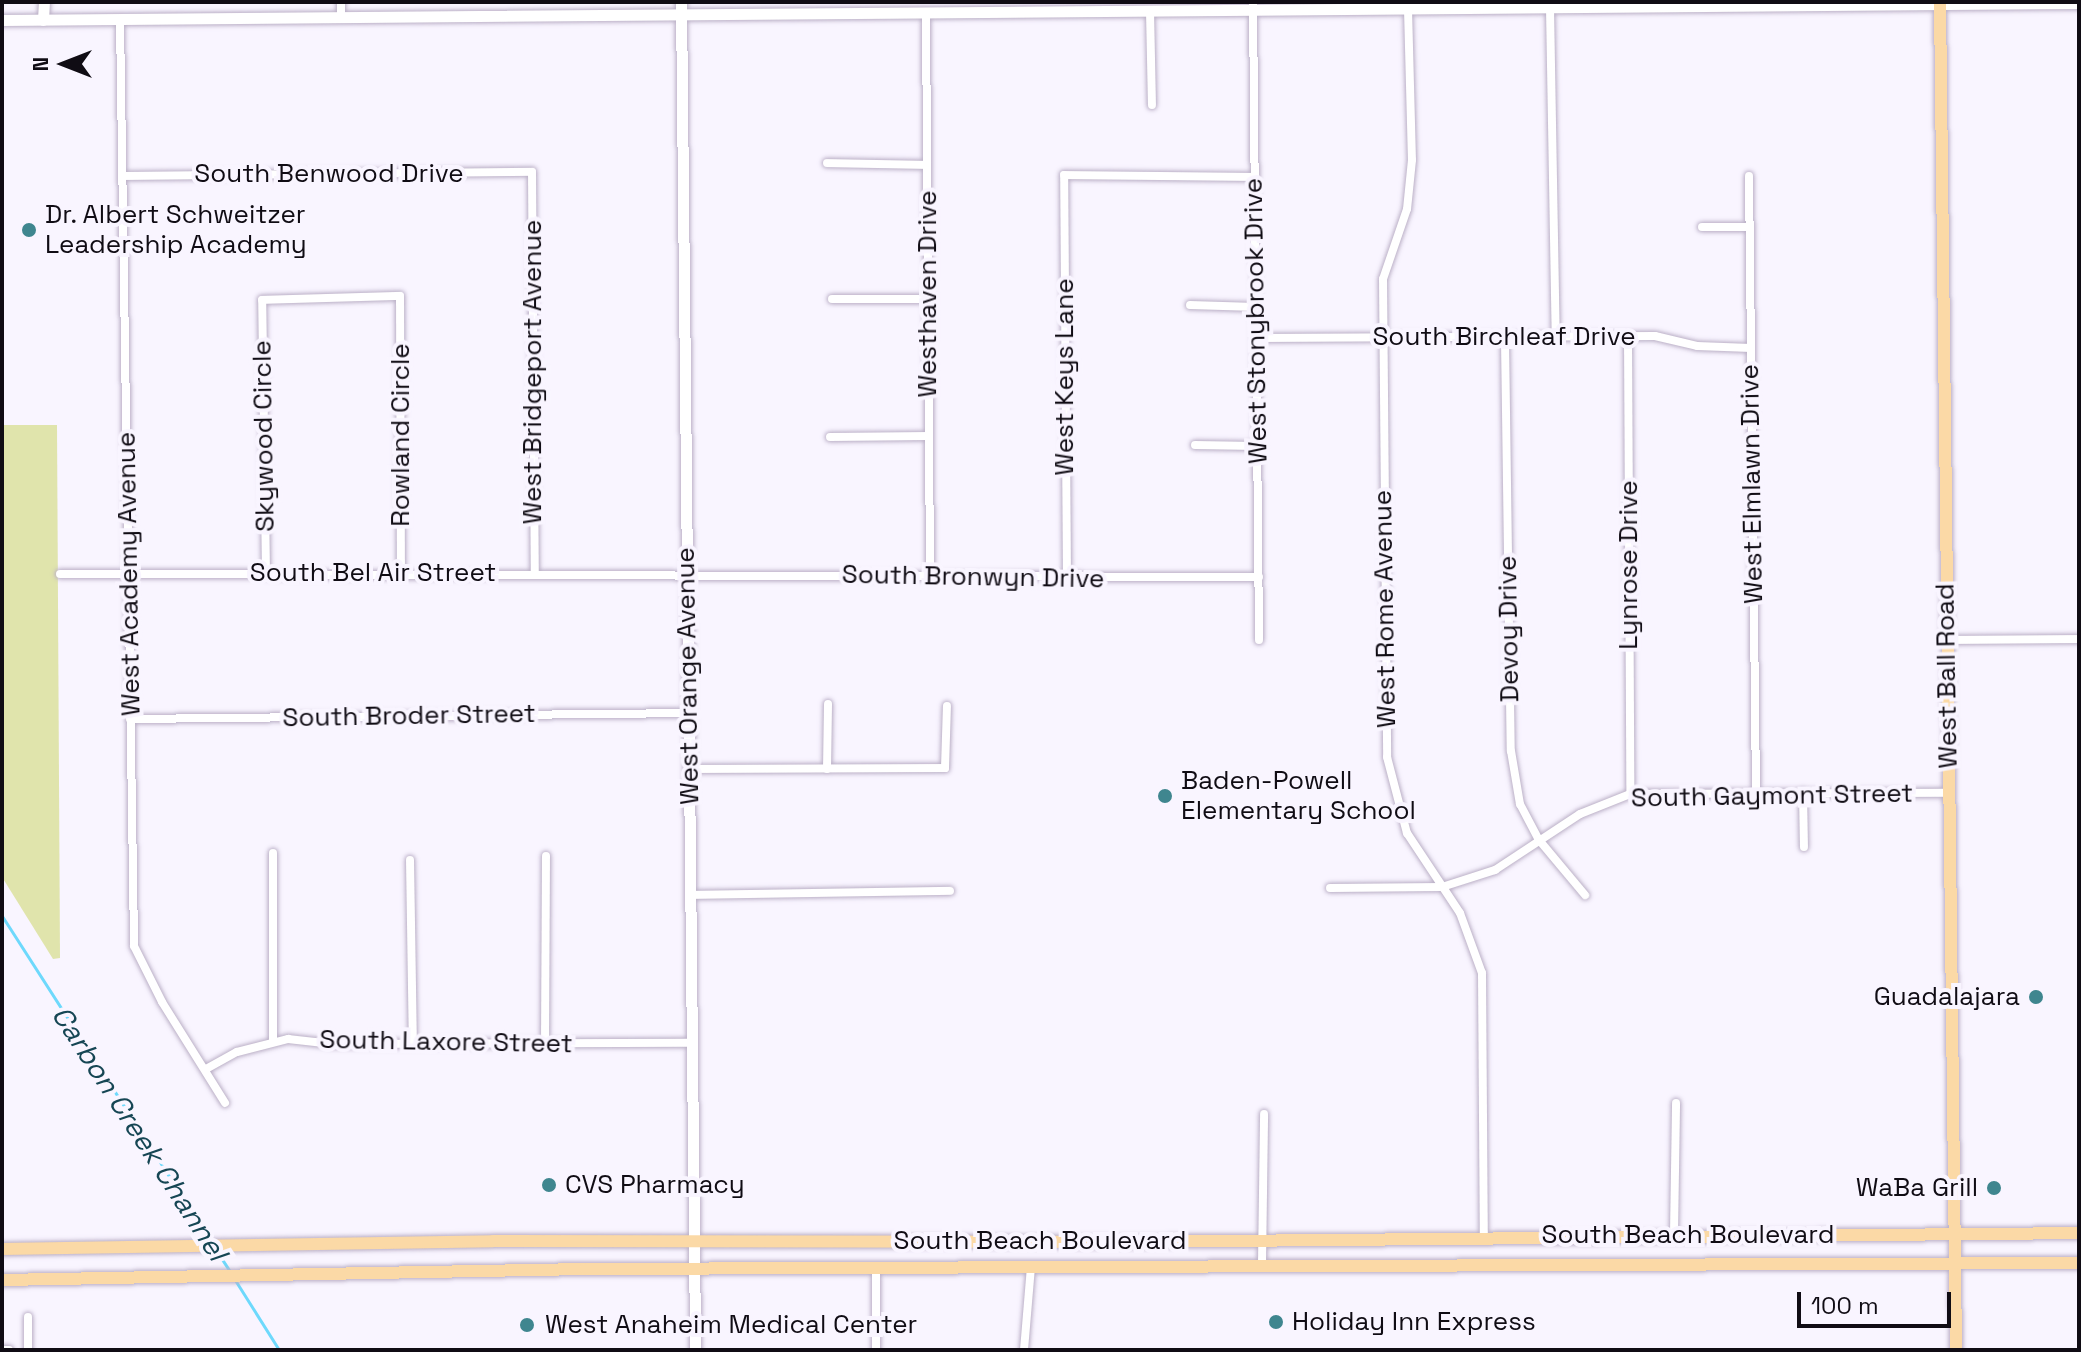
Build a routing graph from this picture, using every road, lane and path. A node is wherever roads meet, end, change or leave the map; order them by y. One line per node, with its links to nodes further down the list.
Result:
1 (44, 2): 14 (street)
2 (341, 2): 12 (street)
3 (681, 2): 11 (street, West Orange Avenue)
4 (1940, 3): 5 (street); 7 (street); 51 (main road, West Ball Road)
5 (2079, 3)
6 (1253, 6): 8 (street); 10 (street); 22 (street, West Stonybrook Drive)
7 (1550, 8): 8 (street); 30 (street)
8 (1408, 9): 33 (street, West Rome Avenue)
9 (933, 10): 10 (street); 11 (street); 18 (street, Westhaven Drive)
10 (1150, 11): 16 (street)
11 (681, 16): 12 (street); 45 (street, West Orange Avenue)
12 (341, 18): 15 (street)
13 (2, 20): 14 (street)
14 (43, 20): 15 (street)
15 (120, 20): 20 (street, West Academy Avenue)
16 (1152, 105)
17 (827, 163): 18 (street)
18 (927, 165): 27 (street, Westhaven Drive)
19 (532, 172): 20 (street, South Benwood Drive); 40 (street, West Bridgeport Avenue)
20 (126, 176): 41 (street, West Academy Avenue)
21 (1749, 176): 24 (street, West Elmlawn Drive)
22 (1255, 177): 29 (street, West Stonybrook Drive); 48 (street, West Keys Lane)
23 (1702, 227): 24 (street)
24 (1749, 227): 35 (street, West Elmlawn Drive)
25 (400, 296): 42 (street, Skywood Circle); 43 (street, Rowland Circle)
26 (832, 299): 27 (street)
27 (928, 299): 36 (street, Westhaven Drive)
28 (1190, 305): 29 (street)
29 (1256, 307): 32 (street, West Stonybrook Drive)
30 (1556, 336): 31 (street, South Birchleaf Drive); 34 (street, South Birchleaf Drive)
31 (1628, 336): 35 (street, South Birchleaf Drive); 61 (street, Lynrose Drive)
32 (1256, 338): 33 (street, South Birchleaf Drive); 39 (street, West Stonybrook Drive)
33 (1382, 338): 34 (street, South Birchleaf Drive); 67 (street, West Rome Avenue)
34 (1505, 340): 62 (street, Devoy Drive)
35 (1751, 348): 58 (street, West Elmlawn Drive)
36 (929, 436): 37 (street); 46 (street, Westhaven Drive)
37 (830, 437)
38 (1195, 445): 39 (street)
39 (1257, 446): 47 (street, West Stonybrook Drive)
40 (535, 572): 43 (street, South Bel Air Street); 45 (street, South Bel Air Street)
41 (128, 573): 42 (street, South Bel Air Street); 44 (street, South Bel Air Street); 55 (street, West Academy Avenue)
42 (266, 573): 43 (street, South Bel Air Street)
43 (401, 573)
44 (60, 574)
45 (687, 574): 46 (street, South Bronwyn Drive); 54 (street, West Orange Avenue)
46 (930, 575): 48 (street, South Bronwyn Drive)
47 (1259, 577): 48 (street, South Bronwyn Drive); 50 (street, West Stonybrook Drive)
48 (1067, 580)
49 (2079, 639): 51 (street)
50 (1259, 640)
51 (1947, 640): 60 (main road, West Ball Road)
52 (828, 704): 57 (street)
53 (947, 706): 57 (street)
54 (689, 713): 55 (street, South Broder Street); 56 (street, West Orange Avenue)
55 (130, 719): 76 (street, West Academy Avenue)
56 (689, 769): 57 (street); 70 (street, West Orange Avenue)
57 (827, 769)
58 (1756, 792): 59 (street, South Gaymont Street); 61 (street, South Gaymont Street)
59 (1803, 792): 60 (street, South Gaymont Street); 63 (street)
60 (1949, 793): 82 (main road, West Ball Road)
61 (1630, 794): 62 (street, South Gaymont Street)
62 (1539, 840): 67 (street, South Gaymont Street); 71 (street, Devoy Drive)
63 (1804, 847)
64 (273, 853): 72 (street)
65 (546, 856): 75 (street)
66 (410, 860): 74 (street)
67 (1442, 887): 68 (street, South Gaymont Street); 83 (street, West Rome Avenue)
68 (1330, 888)
69 (950, 891): 70 (street)
70 (690, 895): 73 (street, West Orange Avenue)
71 (1585, 895)
72 (273, 1041): 74 (street, South Laxore Street); 76 (street, South Laxore Street)
73 (692, 1043): 75 (street, South Laxore Street); 84 (street, West Orange Avenue)
74 (413, 1044): 75 (street, South Laxore Street)
75 (545, 1044)
76 (206, 1069): 77 (street, West Academy Avenue)
77 (225, 1103)
78 (1676, 1103): 81 (street)
79 (1264, 1114): 85 (street)
80 (2079, 1233): 82 (main road, South Beach Boulevard)
81 (1674, 1234): 82 (main road, South Beach Boulevard); 83 (main road, South Beach Boulevard)
82 (1954, 1235): 89 (main road, West Ball Road)
83 (1484, 1237): 85 (main road, South Beach Boulevard)
84 (694, 1241): 85 (main road, South Beach Boulevard); 86 (main road, South Beach Boulevard); 92 (street, West Orange Avenue)
85 (1261, 1241): 88 (street)
86 (2, 1249)
87 (2079, 1263): 89 (main road, South Beach Boulevard)
88 (1262, 1264): 89 (main road, South Beach Boulevard); 90 (main road, South Beach Boulevard)
89 (1954, 1264): 101 (main road, West Ball Road)
90 (1031, 1267): 91 (main road, South Beach Boulevard); 100 (street)
91 (876, 1268): 92 (main road, South Beach Boulevard); 99 (street)
92 (694, 1269): 93 (main road, South Beach Boulevard); 98 (street, West Orange Avenue)
93 (2, 1280)
94 (28, 1317): 97 (street)
95 (2, 1350): 96 (street)
96 (9, 1350)
97 (28, 1350)
98 (695, 1350)
99 (876, 1350)
100 (1024, 1350)
101 (1956, 1350)

